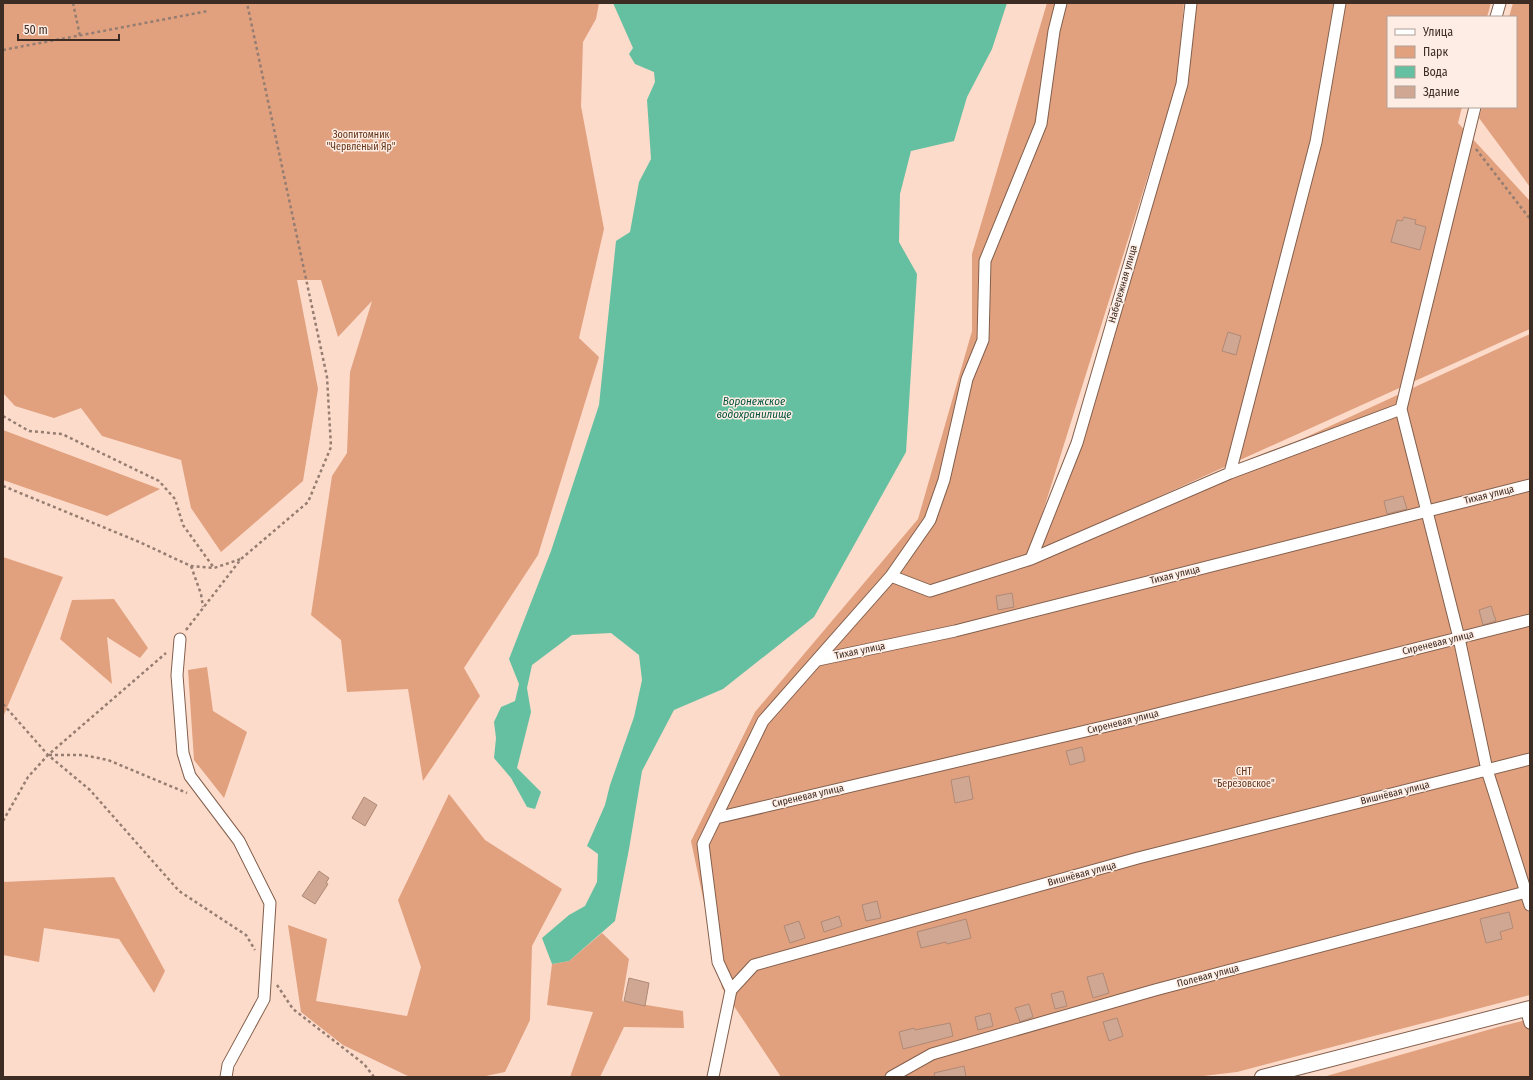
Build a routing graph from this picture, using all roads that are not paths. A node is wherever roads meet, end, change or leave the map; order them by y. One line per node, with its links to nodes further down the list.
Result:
1 (1061, 3): 12 (street)
2 (1191, 3): 11 (street, Набережная улица)
3 (1340, 3): 8 (street)
4 (1500, 3): 5 (street)
5 (1496, 16)
6 (1475, 108): 7 (street)
7 (1401, 409): 8 (street); 10 (street)
8 (1230, 473): 11 (street)
9 (1530, 485): 10 (street, Тихая улица)
10 (1427, 511): 15 (street); 16 (street, Тихая улица)
11 (1032, 559): 12 (street)
12 (891, 576): 16 (street)
13 (1530, 620): 15 (street, Сиреневая улица)
14 (180, 638): 24 (street)
15 (1459, 638): 18 (street); 19 (street, Сиреневая улица)
16 (818, 660): 19 (street)
17 (1530, 759): 18 (street, Вишнёвая улица)
18 (1487, 770): 20 (street); 22 (street, Вишнёвая улица)
19 (716, 818): 22 (street)
20 (1528, 892): 21 (street); 26 (street, Полевая улица)
21 (1530, 905)
22 (731, 990): 25 (street)
23 (1529, 1013): 27 (street)
24 (226, 1077)
25 (713, 1077)
26 (891, 1077)
27 (1262, 1077)

